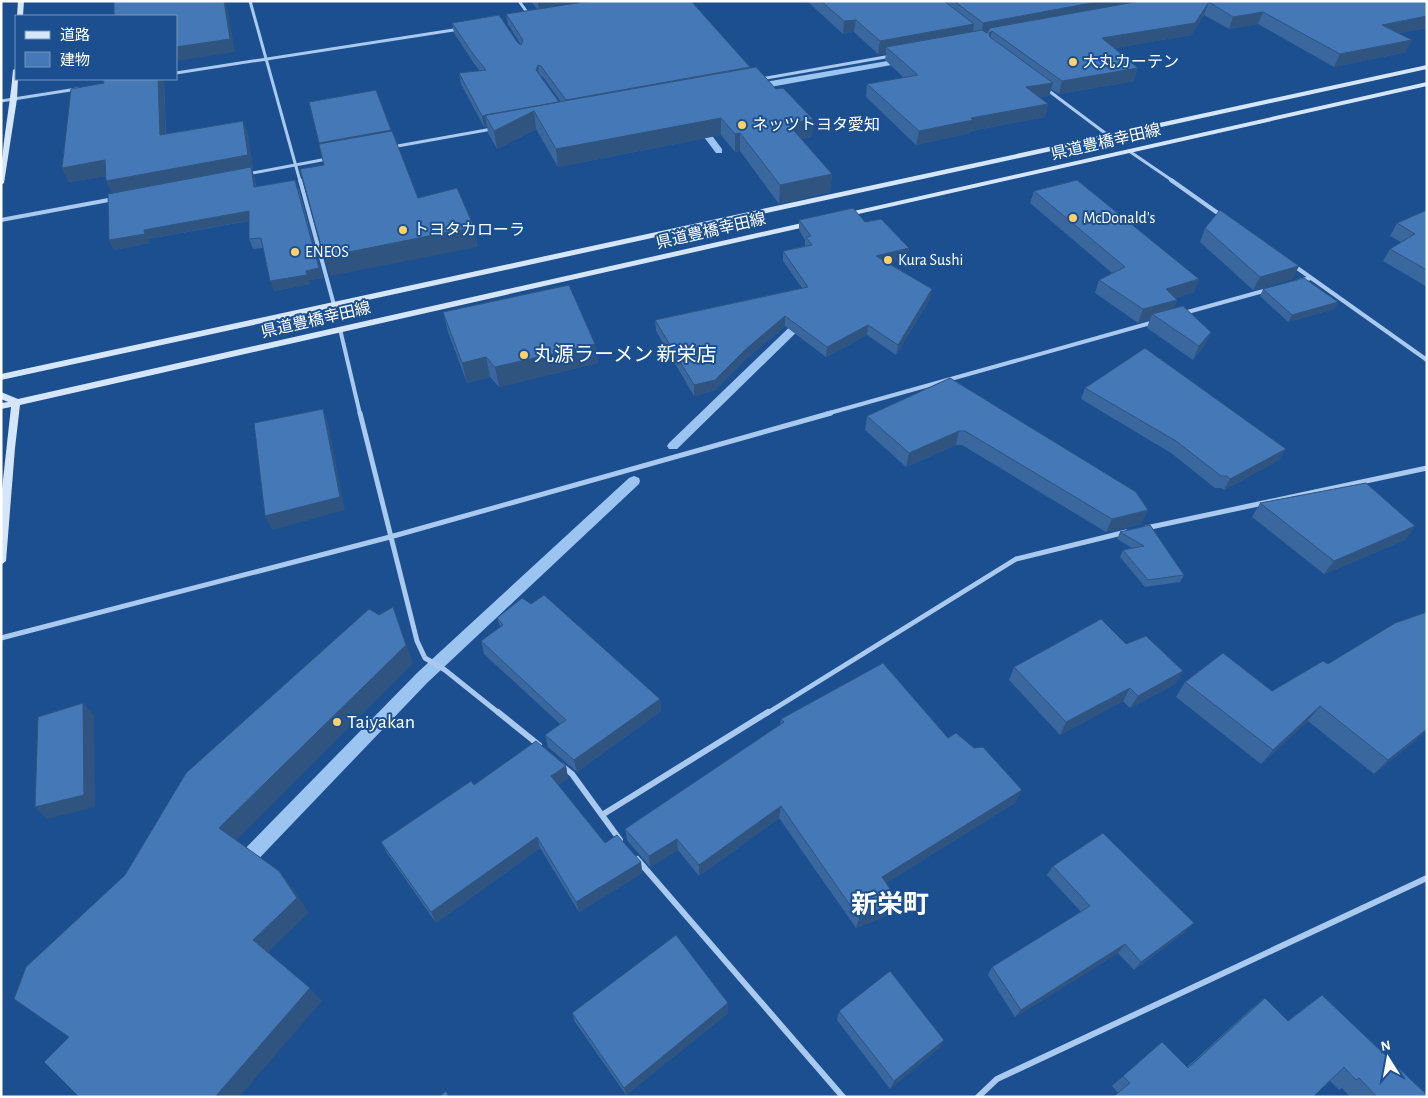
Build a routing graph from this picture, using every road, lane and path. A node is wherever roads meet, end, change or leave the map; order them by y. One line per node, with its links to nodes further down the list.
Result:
1 (21, 1): 4 (main road)
2 (250, 1): 8 (street)
3 (519, 1): 5 (street)
4 (20, 15)
5 (521, 19)
6 (462, 28): 8 (street)
7 (893, 55): 12 (street)
8 (266, 59): 10 (street); 23 (street)
9 (1427, 67): 19 (main road, 県道豊橋幸田線)
10 (178, 73)
11 (15, 80): 16 (main road)
12 (758, 80)
13 (1038, 83): 19 (street)
14 (1427, 84): 21 (main road, 県道豊橋幸田線)
15 (85, 88): 16 (street)
16 (14, 99): 17 (street); 25 (main road)
17 (1, 101)
18 (499, 127): 20 (street)
19 (1109, 136): 35 (main road, 県道豊橋幸田線)
20 (383, 148)
21 (1129, 151): 27 (street); 28 (main road, 県道豊橋幸田線)
22 (335, 157): 23 (street)
23 (296, 164): 24 (street); 35 (street)
24 (238, 175)
25 (1, 183)
26 (120, 197): 29 (street)
27 (1223, 216)
28 (837, 217)
29 (1, 220)
30 (818, 221): 38 (main road, 県道豊橋幸田線)
31 (1287, 261): 32 (street)
32 (1311, 278): 33 (street); 39 (street)
33 (1291, 283)
34 (1272, 288): 36 (street)
35 (334, 305): 40 (main road, 県道豊橋幸田線)
36 (1176, 316)
37 (1157, 321): 47 (street)
38 (340, 329): 42 (main road, 県道豊橋幸田線); 47 (street)
39 (1427, 360)
40 (1, 377)
41 (1, 395): 42 (main road)
42 (16, 402): 43 (main road, 県道豊橋幸田線); 48 (main road)
43 (1, 406)
44 (1427, 468): 45 (street)
45 (1144, 528)
46 (1134, 530): 52 (street)
47 (390, 537): 49 (street); 50 (street)
48 (1, 560)
49 (1, 638)
50 (543, 749)
51 (558, 761): 52 (street)
52 (602, 815): 53 (street)
53 (627, 848)
54 (634, 855): 56 (street)
55 (1427, 878): 57 (street)
56 (843, 1097)
57 (978, 1097)

